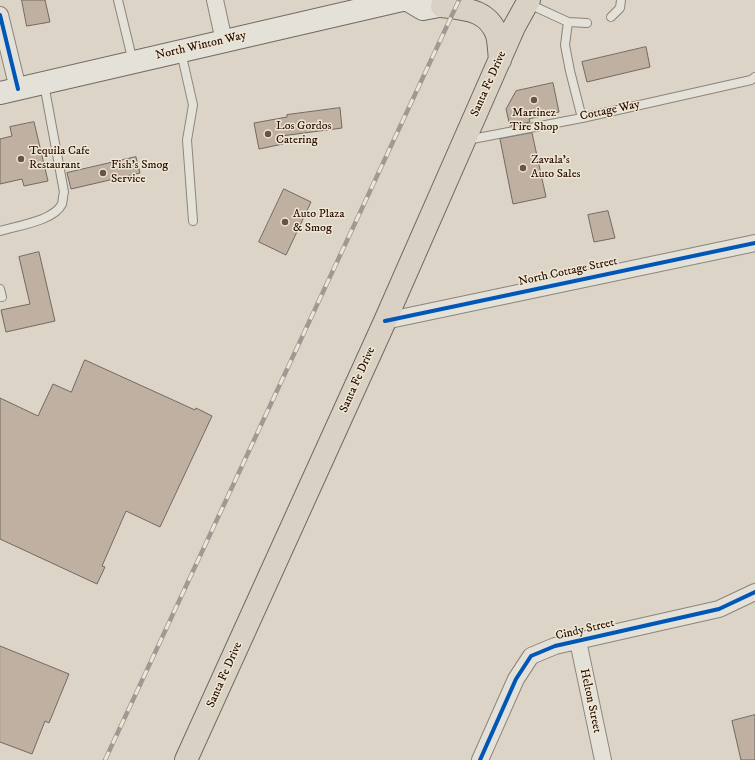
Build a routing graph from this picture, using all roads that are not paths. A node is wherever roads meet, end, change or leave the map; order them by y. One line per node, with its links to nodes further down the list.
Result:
1 (118, 0): 16 (lane)
2 (215, 0): 13 (street)
3 (402, 0): 13 (main road, North Winton Way)
4 (408, 0): 8 (main road)
5 (469, 0): 8 (main road)
6 (621, 0): 10 (lane)
7 (528, 2): 11 (lane); 15 (main road, Santa Fe Drive)
8 (442, 6): 15 (main road)
9 (0, 15): 19 (street)
10 (611, 17)
11 (568, 22): 12 (lane); 20 (lane)
12 (586, 23)
13 (224, 41): 14 (main road, North Winton Way)
14 (180, 51): 16 (main road, North Winton Way); 22 (lane)
15 (500, 60): 21 (main road, Santa Fe Drive)
16 (133, 62): 18 (main road, North Winton Way)
17 (755, 77): 20 (lane, Cottage Way)
18 (43, 83): 19 (main road, North Winton Way); 23 (lane)
19 (9, 91)
20 (582, 118): 21 (lane, Cottage Way)
21 (463, 141): 25 (main road, Santa Fe Drive)
22 (193, 221)
23 (0, 231)
24 (755, 243): 25 (street, North Cottage Street)
25 (385, 321): 28 (main road, Santa Fe Drive)
26 (755, 592): 27 (street, Cindy Street)
27 (578, 641): 29 (street, Cindy Street); 30 (street, Helton Street)
28 (186, 760)
29 (480, 760)
30 (603, 760)

